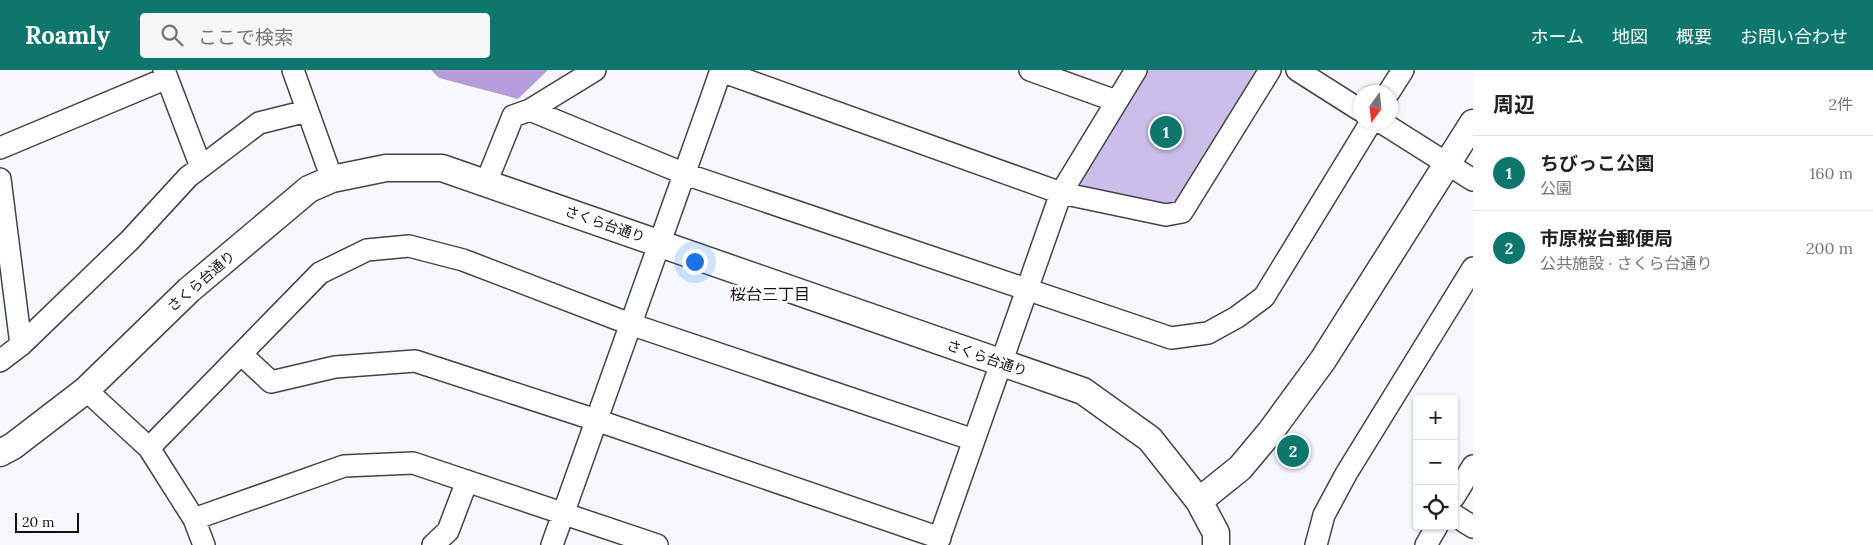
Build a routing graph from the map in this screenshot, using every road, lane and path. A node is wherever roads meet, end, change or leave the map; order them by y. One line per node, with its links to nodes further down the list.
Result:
1 (293, 70): 14 (street)
2 (595, 70): 13 (street)
3 (721, 70): 21 (street); 26 (street)
4 (1030, 70): 11 (street)
5 (1136, 70): 11 (street)
6 (1270, 70): 26 (street)
7 (1297, 70): 12 (street)
8 (1403, 70): 10 (street)
9 (166, 74): 18 (street); 20 (street)
10 (1393, 85)
11 (1116, 100): 26 (street)
12 (1353, 106)
13 (530, 110): 21 (street); 25 (street)
14 (307, 111): 20 (street); 23 (street)
15 (1473, 124): 19 (street)
16 (1365, 130): 29 (street)
17 (1394, 130): 19 (street)
18 (0, 148)
19 (1448, 164): 24 (street); 43 (street)
20 (201, 167): 31 (street)
21 (685, 174): 27 (street); 29 (street)
22 (0, 179): 31 (street)
23 (332, 179): 25 (street, さくら台通り); 35 (street, さくら台通り)
24 (1473, 180)
25 (486, 183): 27 (street, さくら台通り)
26 (1061, 193): 29 (street)
27 (661, 243): 30 (street); 34 (street, さくら台通り)
28 (1473, 268): 55 (street)
29 (1028, 289): 34 (street)
30 (630, 324): 32 (street); 36 (street); 37 (street)
31 (21, 345): 33 (street)
32 (241, 354): 36 (street); 38 (street)
33 (0, 361)
34 (1001, 363): 37 (street); 43 (street, さくら台通り)
35 (86, 390): 38 (street); 39 (street, さくら台通り)
36 (596, 420): 44 (street); 49 (street)
37 (974, 440): 49 (street)
38 (148, 448): 46 (street)
39 (0, 453)
40 (1473, 466): 42 (street)
41 (467, 481): 44 (street); 46 (street); 51 (street)
42 (1458, 490)
43 (1199, 501): 54 (street, さくら台通り)
44 (564, 512): 52 (street); 53 (street)
45 (1458, 518): 47 (street)
46 (194, 519): 50 (street)
47 (1473, 527)
48 (1435, 530): 56 (street)
49 (939, 542)
50 (204, 545)
51 (433, 545)
52 (552, 545)
53 (657, 545)
54 (1216, 545)
55 (1316, 545)
56 (1426, 545)

